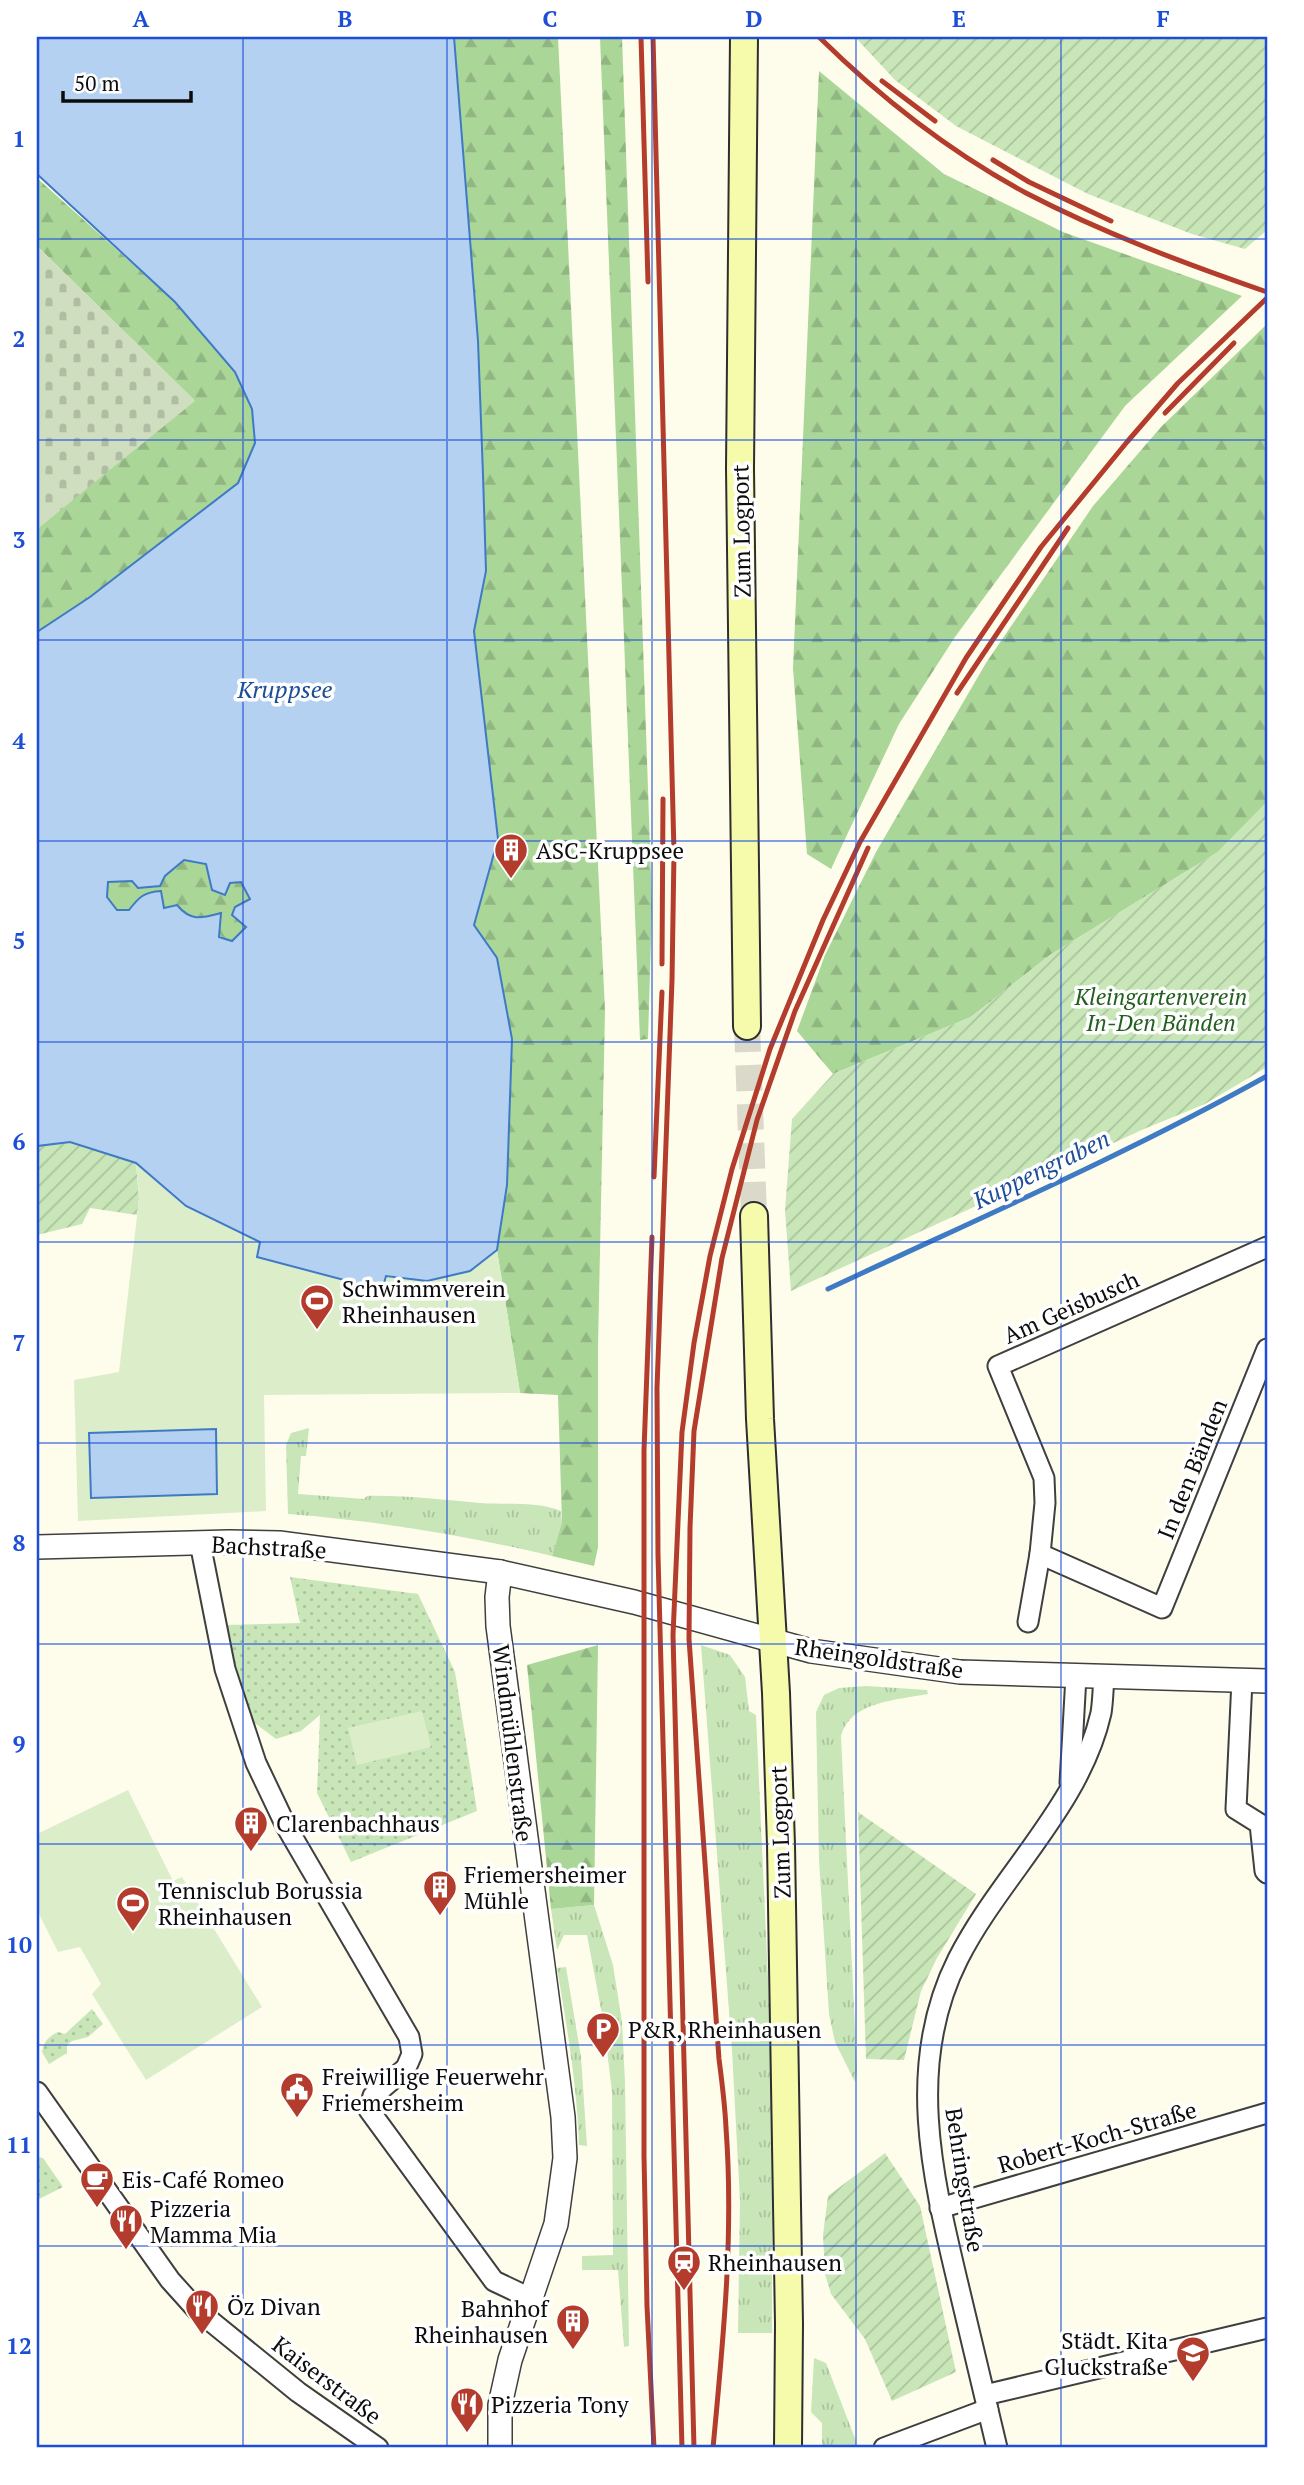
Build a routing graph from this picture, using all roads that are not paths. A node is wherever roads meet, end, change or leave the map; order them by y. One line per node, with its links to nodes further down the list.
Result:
1 (744, 37): 2 (main road, Zum Logport)
2 (747, 1026)
3 (754, 1216): 11 (main road, Zum Logport)
4 (1267, 1247): 8 (street, Am Geisbusch)
5 (1267, 1349): 8 (street, In den Bänden)
6 (200, 1543): 7 (street, Bachstraße); 9 (street, Bachstraße); 21 (street)
7 (37, 1547)
8 (1040, 1553): 10 (street, Am Geisbusch)
9 (500, 1572): 11 (street, Rheingoldstraße); 21 (street, Windmühlenstraße)
10 (1028, 1622)
11 (772, 1642): 12 (street, Rheingoldstraße); 26 (main road, Zum Logport)
12 (1076, 1676): 13 (street, Rheingoldstraße); 16 (street, Behringstraße)
13 (1104, 1676): 14 (street, Rheingoldstraße); 16 (street, Behringstraße)
14 (1242, 1680): 15 (street, Rheingoldstraße); 17 (street)
15 (1267, 1681)
16 (1070, 1785): 20 (street, Behringstraße)
17 (1267, 1873)
18 (37, 2092): 24 (street, Kaiserstraße)
19 (1267, 2113): 20 (street, Robert-Koch-Straße)
20 (940, 2208): 23 (street, Behringstraße)
21 (532, 2300): 25 (street, Windmühlenstraße)
22 (1267, 2328): 23 (street)
23 (986, 2402): 27 (street); 28 (street, Behringstraße)
24 (369, 2446)
25 (500, 2448)
26 (788, 2448)
27 (884, 2448)
28 (997, 2448)

